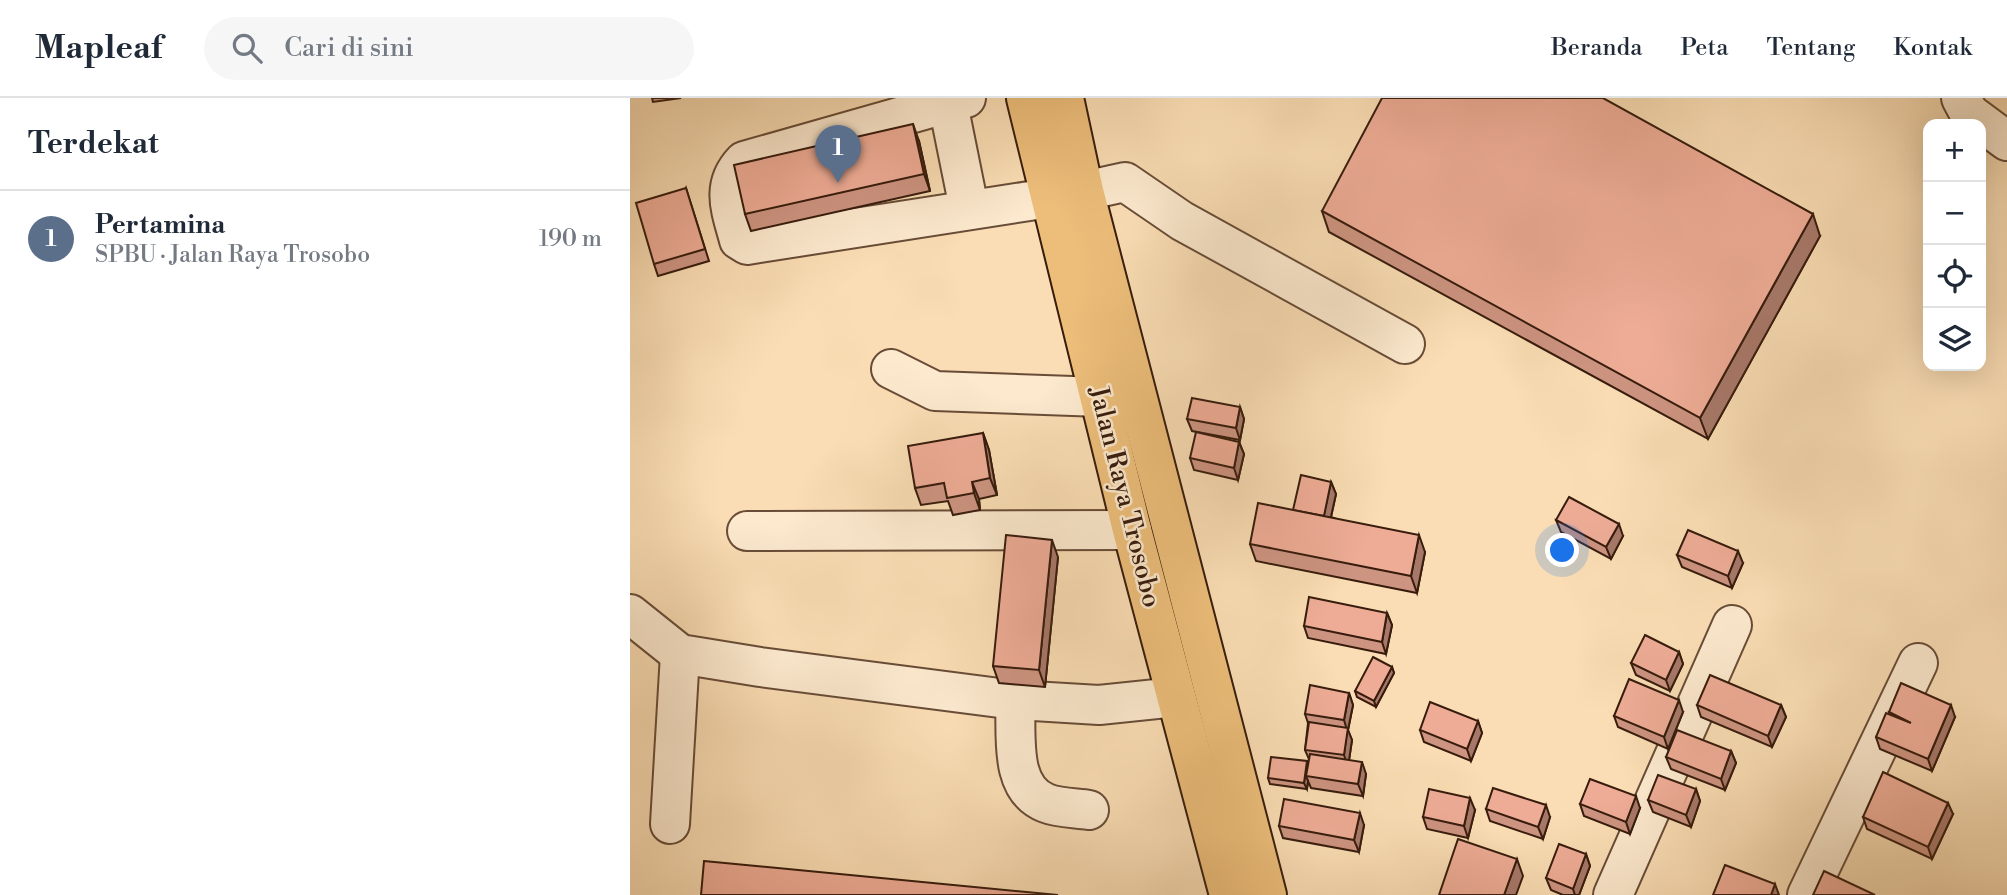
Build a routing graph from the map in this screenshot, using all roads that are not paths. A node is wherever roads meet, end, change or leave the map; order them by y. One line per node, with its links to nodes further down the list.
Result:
1 (1026, 98): 6 (highway, Jalan Raya Trosobo)
2 (1064, 98): 6 (highway, Jalan Raya Trosobo)
3 (1961, 98): 5 (street)
4 (957, 101): 7 (street); 7 (street)
5 (2007, 141)
6 (1067, 194): 7 (street); 8 (street); 10 (highway, Jalan Raya Trosobo); 22 (highway, Jalan Raya Trosobo)
7 (969, 208)
8 (1405, 344)
9 (891, 369): 10 (street)
10 (1101, 397): 11 (highway, Jalan Raya Trosobo)
11 (1132, 530): 12 (street); 17 (highway, Jalan Raya Trosobo)
12 (747, 531)
13 (630, 614): 15 (street)
14 (1732, 625): 23 (street)
15 (680, 654): 18 (street); 20 (street)
16 (1918, 663): 24 (street)
17 (1176, 697): 18 (street); 21 (highway, Jalan Raya Trosobo)
18 (1015, 700): 19 (street)
19 (1089, 810)
20 (670, 824)
21 (1229, 895)
22 (1267, 895)
23 (1613, 895)
24 (1807, 895)

